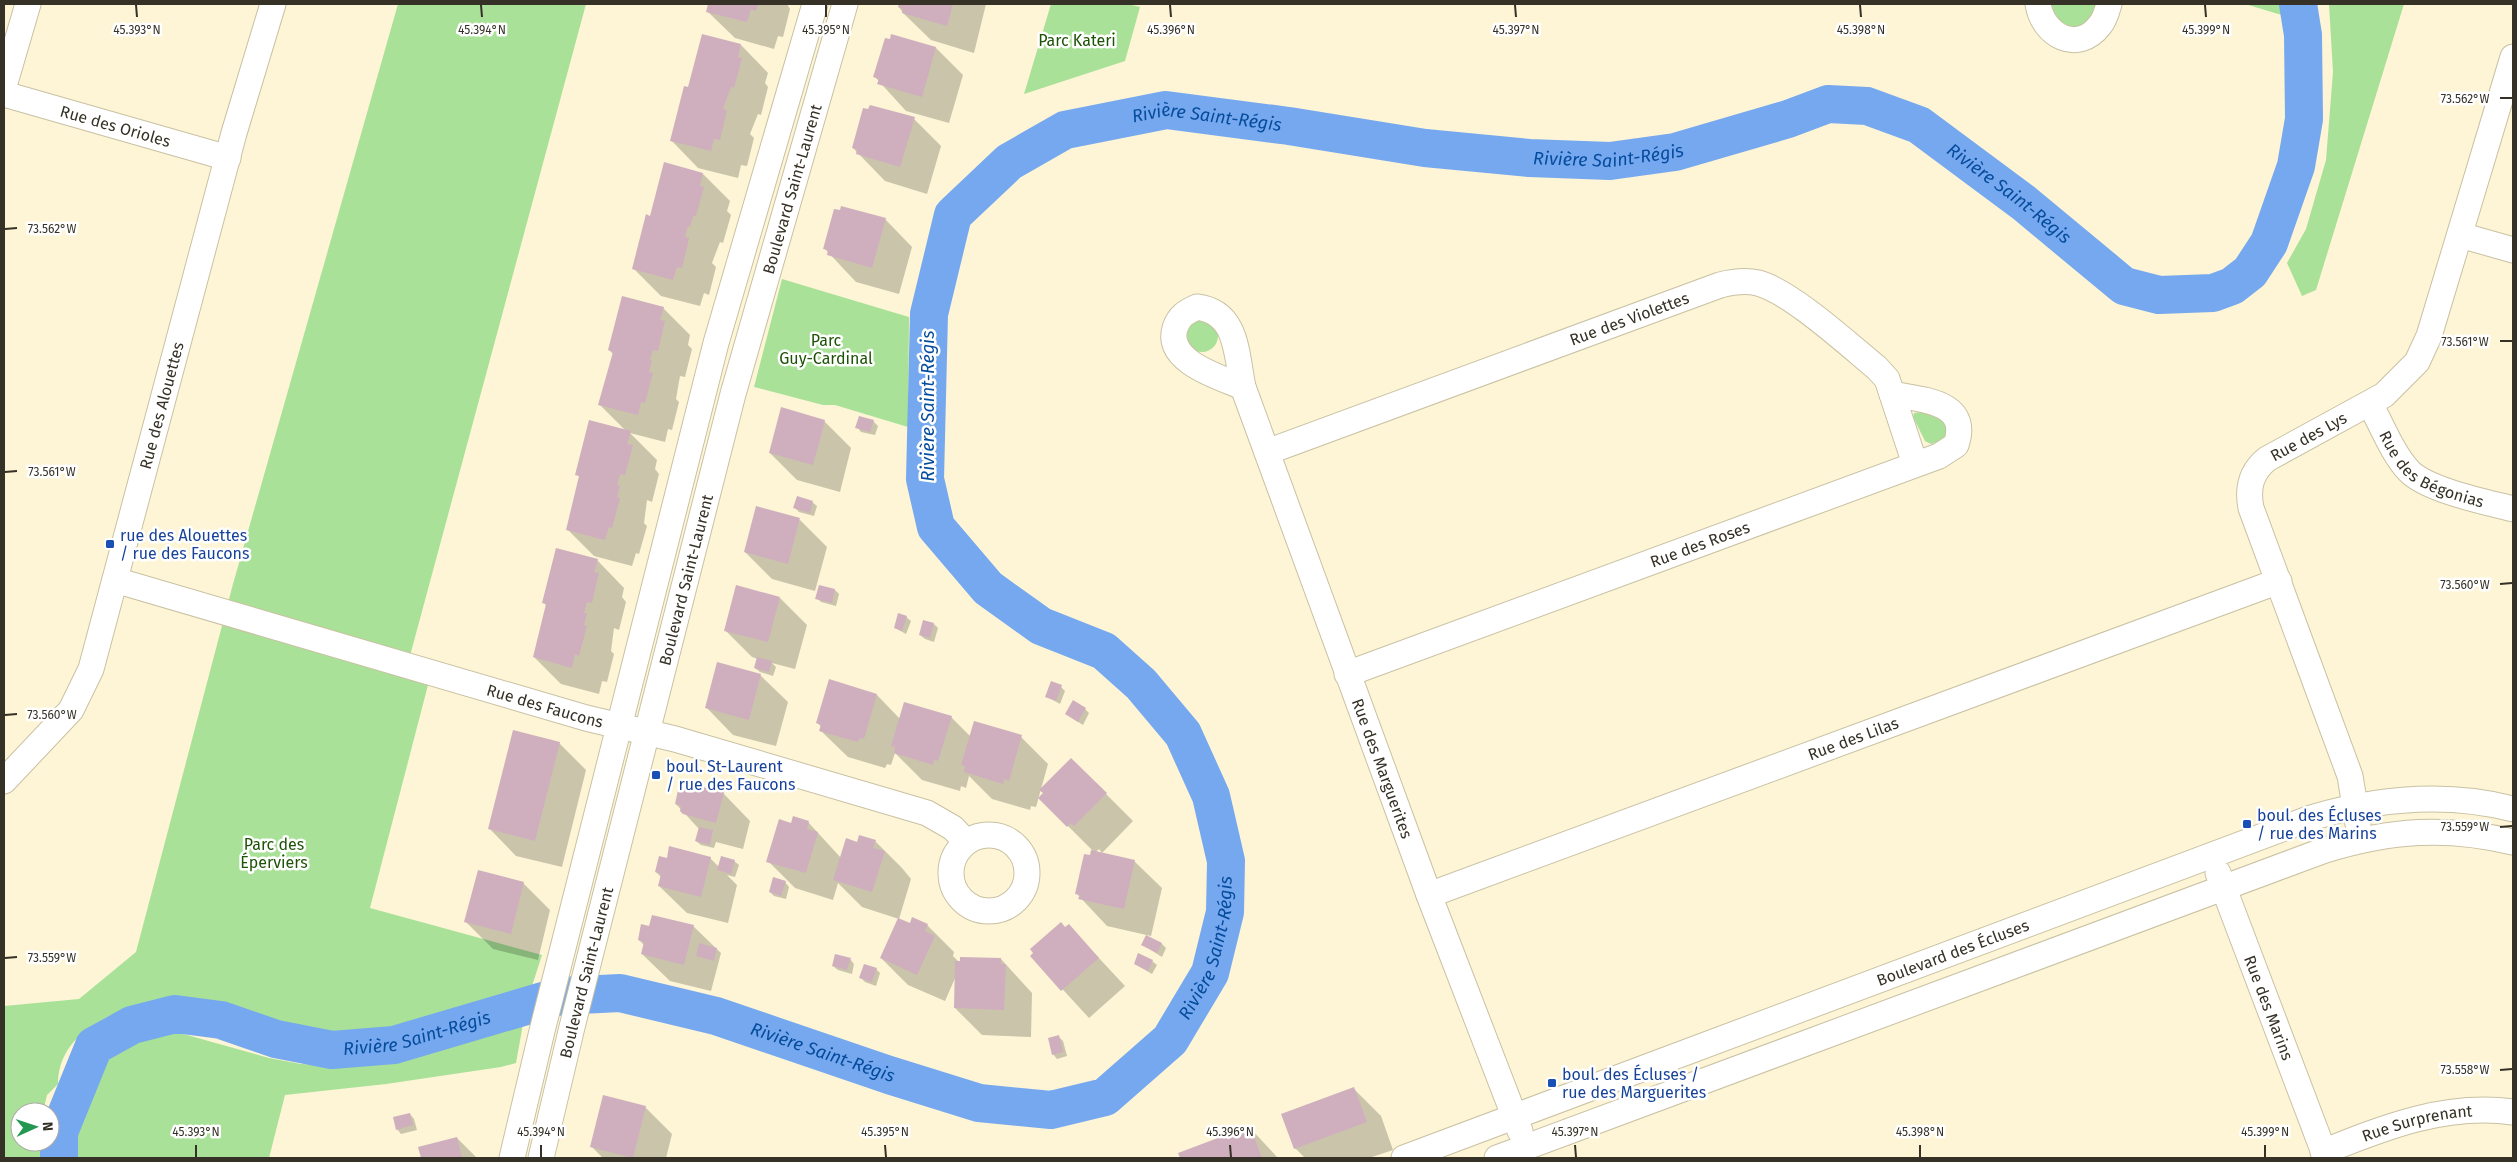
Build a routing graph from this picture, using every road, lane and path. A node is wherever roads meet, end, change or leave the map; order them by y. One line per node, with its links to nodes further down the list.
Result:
1 (28, 4): 8 (street)
2 (273, 4): 10 (street, Rue des Alouettes)
3 (815, 4): 22 (street, Boulevard Saint-Laurent)
4 (845, 4): 23 (street, Boulevard Saint-Laurent)
5 (2038, 4): 6 (street)
6 (2109, 4)
7 (2513, 57): 11 (street, Rue des Lys)
8 (4, 86)
9 (4, 94): 10 (street, Rue des Orioles)
10 (228, 158): 19 (street, Rue des Alouettes)
11 (2460, 235): 12 (street); 15 (street, Rue des Lys)
12 (2513, 250)
13 (1243, 387): 16 (street, Rue des Marguerites)
14 (1892, 394): 16 (street, Rue des Violettes); 17 (street, Rue des Violettes); 17 (street, Rue des Roses)
15 (2370, 404): 18 (street, Rue des Bégonias); 20 (street, Rue des Lys)
16 (1267, 452): 21 (street, Rue des Marguerites)
17 (1915, 464): 21 (street, Rue des Roses)
18 (2513, 510)
19 (115, 580): 22 (street, Rue des Faucons); 24 (street, Rue des Alouettes)
20 (2279, 581): 25 (street, Rue des Lys); 32 (street, Rue des Lilas)
21 (1347, 674): 32 (street, Rue des Marguerites)
22 (619, 724): 23 (street, Rue des Faucons); 39 (street, Boulevard Saint-Laurent)
23 (648, 732): 28 (street, Rue des Faucons); 40 (street, Boulevard Saint-Laurent)
24 (4, 782)
25 (2356, 807): 26 (street, Boulevard des Écluses); 27 (street, Rue des Lys); 30 (street, Boulevard des Écluses)
26 (2513, 809)
27 (2360, 839): 29 (street, Boulevard des Écluses); 31 (street, Boulevard des Écluses)
28 (966, 842)
29 (2513, 842)
30 (2212, 856): 31 (street, Rue des Marins); 33 (street, Boulevard des Écluses)
31 (2223, 887): 34 (street, Boulevard des Écluses); 38 (street, Rue des Marins)
32 (1429, 895): 36 (street, Rue des Marguerites)
33 (1904, 972): 34 (street); 36 (street, Boulevard des Écluses)
34 (1915, 1002): 37 (street, Boulevard des Écluses)
35 (2513, 1112): 38 (street, Rue Surprenant)
36 (1514, 1117): 37 (street, Rue des Marguerites); 41 (street, Boulevard des Écluses)
37 (1526, 1147): 42 (street, Boulevard des Écluses)
38 (2324, 1155)
39 (512, 1158)
40 (541, 1158)
41 (1404, 1158)
42 (1497, 1158)

